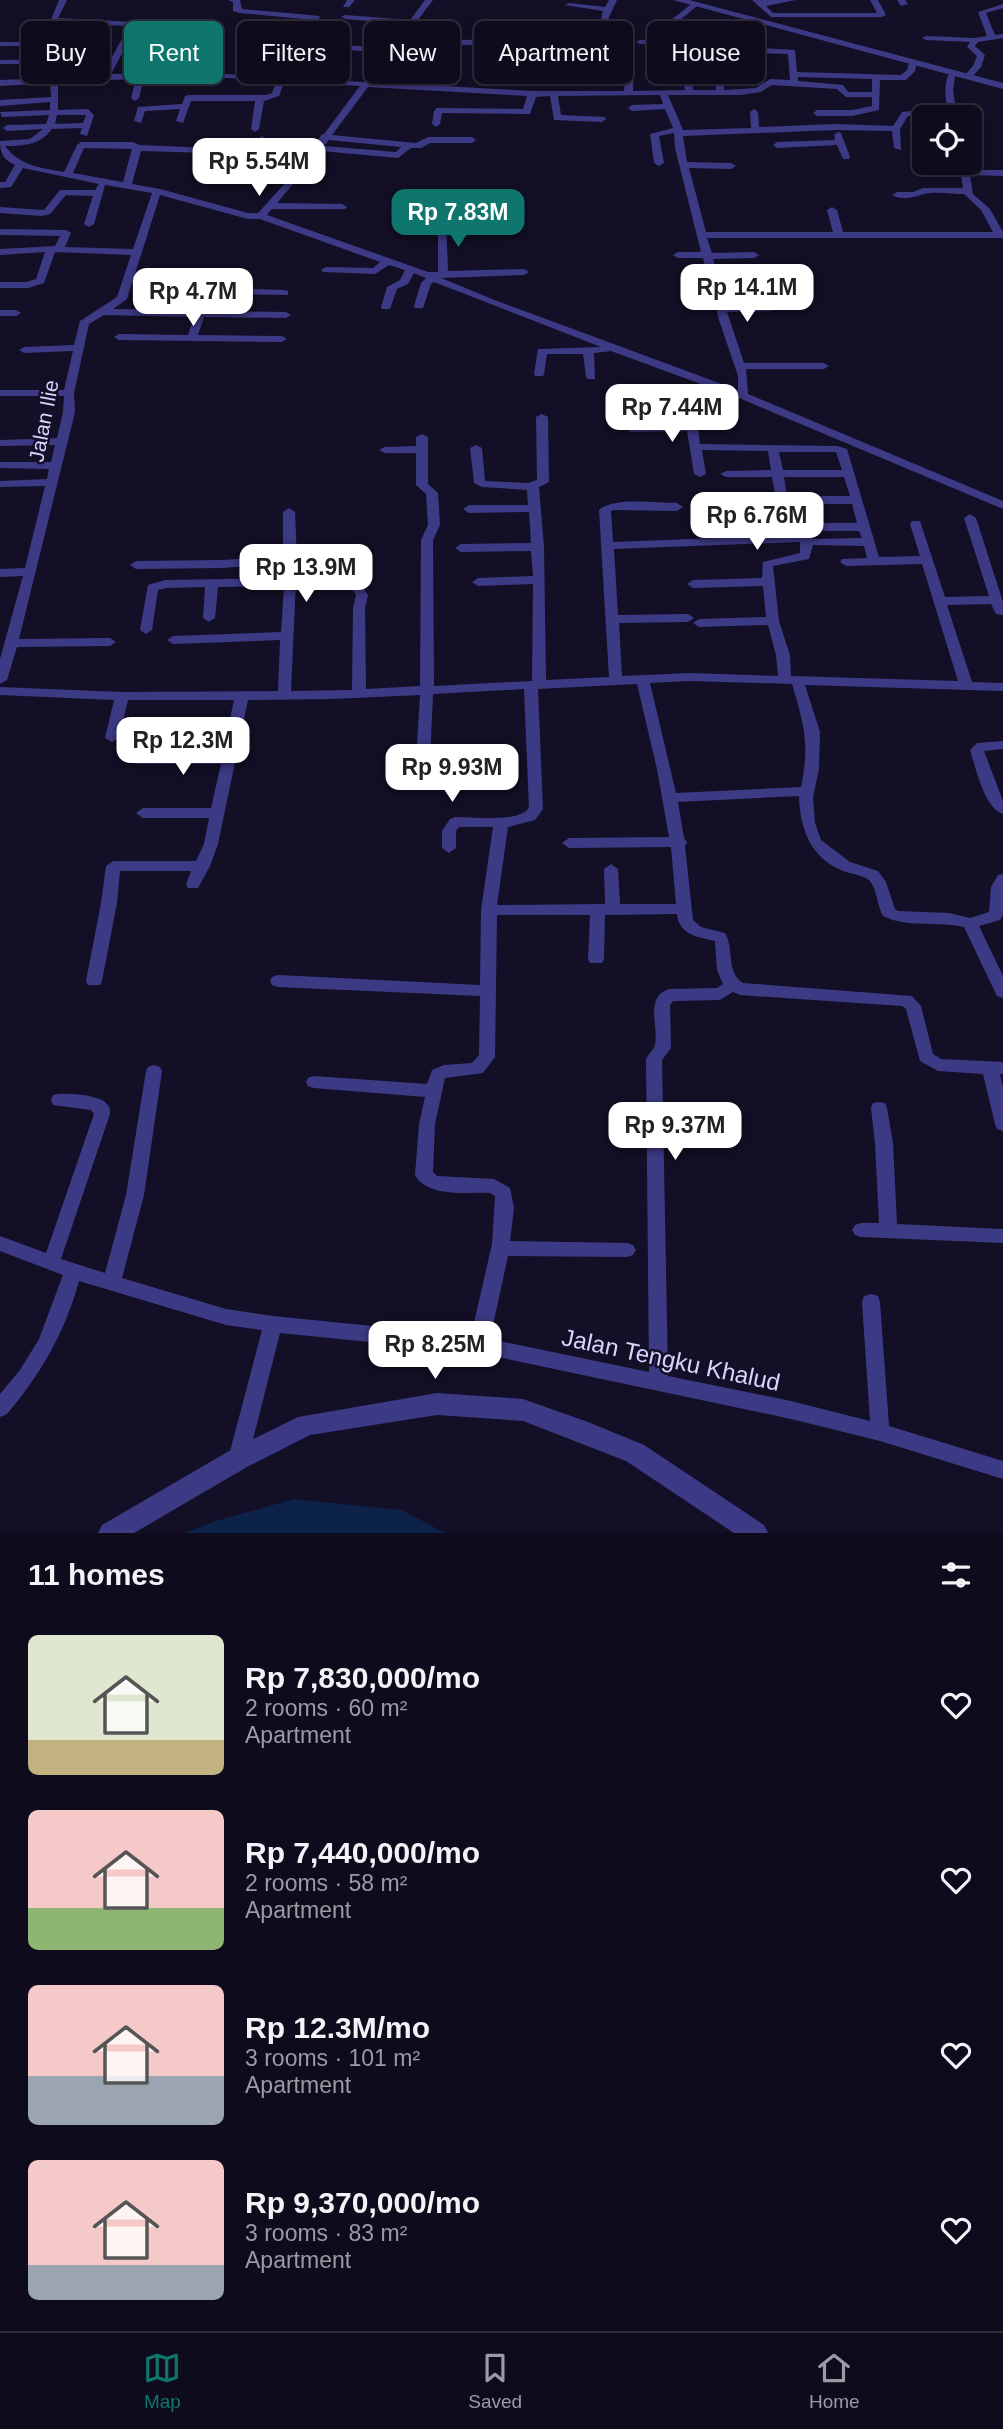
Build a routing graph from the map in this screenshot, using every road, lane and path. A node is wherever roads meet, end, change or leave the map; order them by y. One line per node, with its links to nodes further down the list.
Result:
1 (63, 0): 15 (street)
2 (232, 0): 16 (street)
3 (429, 0): 18 (street)
4 (613, 0): 12 (street)
5 (678, 0): 9 (street)
6 (792, 0): 8 (street)
7 (874, 0): 8 (street)
8 (758, 2)
9 (694, 4): 14 (street); 20 (street)
10 (997, 4): 22 (street)
11 (569, 5): 12 (street)
12 (607, 9): 19 (street)
13 (345, 17): 17 (street)
14 (750, 20): 33 (street)
15 (68, 21)
16 (316, 21)
17 (399, 21)
18 (413, 21)
19 (605, 21)
20 (676, 21)
21 (110, 23): 34 (street)
22 (991, 36): 23 (street); 25 (street)
23 (1003, 36)
24 (926, 38): 25 (street)
25 (975, 40): 36 (street)
26 (639, 42): 27 (street)
27 (647, 42)
28 (0, 44): 29 (street)
29 (21, 44)
30 (765, 50): 38 (street)
31 (0, 62): 32 (street)
32 (21, 62)
33 (913, 62): 35 (street); 37 (street)
34 (110, 69)
35 (953, 73): 36 (street); 62 (street)
36 (968, 76): 48 (street)
37 (876, 77): 38 (street); 57 (street)
38 (793, 79): 53 (street); 57 (street)
39 (21, 82): 40 (street)
40 (0, 83)
41 (54, 84): 60 (street)
42 (139, 84): 58 (street)
43 (282, 84): 59 (street)
44 (347, 84): 49 (street)
45 (630, 84): 51 (street)
46 (689, 84): 52 (street)
47 (720, 84): 53 (street)
48 (1000, 84)
49 (363, 85): 50 (street); 86 (street)
50 (444, 90): 55 (street); 66 (street)
51 (628, 92): 54 (street); 56 (street)
52 (689, 92): 53 (street); 54 (street)
53 (720, 92)
54 (663, 93): 64 (street)
55 (532, 94): 56 (street); 66 (street)
56 (554, 95): 73 (street)
57 (877, 95): 67 (street)
58 (135, 97)
59 (260, 98): 63 (street); 81 (street)
60 (54, 99): 61 (street); 68 (street)
61 (0, 103)
62 (951, 105)
63 (185, 106): 74 (street); 75 (street)
64 (666, 106): 65 (street); 84 (street)
65 (632, 108)
66 (440, 110): 76 (street)
67 (858, 111): 70 (street); 79 (street)
68 (53, 112): 71 (street); 77 (street); 85 (street)
69 (754, 112): 83 (street)
70 (817, 113)
71 (2, 114)
72 (912, 114): 82 (street)
73 (602, 119)
74 (138, 121)
75 (180, 121)
76 (436, 124)
77 (50, 127): 80 (street); 85 (street); 90 (street)
78 (835, 127): 79 (street); 83 (street); 89 (street)
79 (862, 127): 82 (street)
80 (7, 128)
81 (255, 129)
82 (896, 129): 94 (street)
83 (755, 130): 84 (street)
84 (677, 131): 98 (street); 100 (street)
85 (84, 135): 93 (street); 107 (street)
86 (324, 137): 91 (street); 96 (street)
87 (262, 139): 96 (street)
88 (472, 140): 91 (street)
89 (841, 142): 92 (street); 97 (street)
90 (0, 145): 99 (street)
91 (408, 145): 96 (street)
92 (777, 145)
93 (137, 148): 95 (street); 109 (street)
94 (898, 148)
95 (210, 150)
96 (314, 152): 102 (street)
97 (846, 157)
98 (659, 163)
99 (20, 165): 107 (street); 110 (street)
100 (685, 165): 101 (street); 124 (street)
101 (732, 166)
102 (304, 167): 103 (street); 115 (street)
103 (215, 168)
104 (982, 170): 105 (street)
105 (1003, 173)
106 (964, 175): 112 (street)
107 (67, 176): 108 (street)
108 (103, 181): 109 (street); 113 (street)
109 (127, 185): 111 (street)
110 (1, 186)
111 (157, 191): 120 (street); 129 (street, Jalan Ilie)
112 (967, 191): 114 (street); 125 (street)
113 (99, 193): 119 (street); 121 (street)
114 (897, 195)
115 (272, 206): 116 (street); 120 (street)
116 (342, 207)
117 (0, 210): 119 (street)
118 (832, 210): 126 (street)
119 (13, 211): 123 (street)
120 (261, 216): 133 (street)
121 (89, 224)
122 (443, 225): 137 (street)
123 (0, 231): 127 (street)
124 (703, 235): 126 (street); 131 (street)
125 (1001, 235): 126 (street)
126 (839, 236)
127 (55, 249): 128 (street); 129 (street); 140 (street)
128 (0, 252)
129 (136, 252): 148 (street, Jalan Ilie)
130 (678, 255): 131 (street)
131 (708, 255): 132 (street); 139 (street)
132 (754, 255)
133 (388, 260): 134 (street); 135 (street)
134 (411, 269): 137 (street); 145 (street)
135 (326, 270)
136 (524, 272): 137 (street)
137 (434, 275): 144 (street); 156 (street)
138 (766, 282): 139 (street)
139 (716, 284): 147 (street)
140 (0, 285)
141 (192, 290): 142 (street)
142 (207, 290): 143 (street); 151 (street)
143 (284, 293)
144 (419, 306)
145 (386, 307)
146 (772, 308): 147 (street)
147 (722, 309): 160 (street)
148 (101, 312): 151 (street); 157 (street, Jalan Ilie)
149 (0, 313): 150 (street)
150 (16, 313)
151 (198, 313): 152 (street); 154 (street)
152 (286, 316)
153 (119, 337): 154 (street)
154 (192, 338): 155 (street)
155 (282, 339)
156 (612, 346): 159 (street); 166 (street)
157 (77, 348): 158 (street); 165 (street, Jalan Ilie)
158 (24, 350)
159 (588, 350): 162 (street); 163 (street)
160 (740, 366): 161 (street); 166 (street)
161 (824, 366)
162 (539, 374)
163 (591, 377)
164 (0, 393): 165 (street)
165 (69, 393): 169 (street, Jalan Ilie)
166 (743, 396): 186 (street)
167 (542, 416): 183 (street)
168 (631, 429): 171 (street)
169 (62, 441): 170 (street); 176 (street, Jalan Ilie)
170 (0, 443)
171 (696, 447): 173 (street); 179 (street)
172 (476, 448): 183 (street)
173 (773, 448): 177 (street); 178 (street)
174 (385, 450): 230 (street)
175 (0, 465): 176 (street)
176 (55, 466): 181 (street, Jalan Ilie)
177 (777, 473): 178 (street); 180 (street); 184 (street)
178 (850, 473): 185 (street)
179 (700, 474)
180 (726, 474)
181 (51, 482): 182 (street); 205 (street, Jalan Ilie)
182 (0, 484)
183 (531, 486): 188 (street)
184 (782, 500): 185 (street); 194 (street)
185 (857, 500): 193 (street)
186 (1003, 505)
187 (677, 507): 196 (street)
188 (534, 508): 189 (street); 197 (street)
189 (469, 509)
190 (289, 512): 200 (street)
191 (970, 518): 214 (street)
192 (916, 524): 201 (street)
193 (865, 527): 194 (street); 195 (street)
194 (806, 536): 195 (street); 196 (street); 211 (street)
195 (869, 542): 202 (street)
196 (608, 546): 216 (street)
197 (538, 547): 198 (street); 207 (street)
198 (461, 548)
199 (351, 555): 232 (street)
200 (291, 559): 204 (street); 209 (street)
201 (927, 560): 202 (street); 213 (street)
202 (874, 561): 203 (street)
203 (846, 562)
204 (136, 565)
205 (28, 572): 206 (street); 222 (street, Jalan Ilie)
206 (0, 573)
207 (539, 580): 210 (street); 227 (street)
208 (212, 582): 209 (street); 215 (street); 218 (street)
209 (290, 582): 219 (street)
210 (478, 582)
211 (768, 582): 212 (street); 217 (street)
212 (693, 584)
213 (941, 601): 214 (street); 228 (street)
214 (1000, 611)
215 (209, 618)
216 (612, 619): 217 (street); 225 (street)
217 (773, 621): 226 (street)
218 (146, 630)
219 (287, 636): 220 (street); 234 (street)
220 (173, 640)
221 (110, 642): 222 (street)
222 (12, 643): 224 (street, Jalan Ilie)
223 (642, 679): 225 (street); 226 (street); 242 (street)
224 (0, 680)
225 (616, 681): 227 (street)
226 (791, 682): 228 (street); 241 (street)
227 (535, 685): 230 (street); 246 (street)
228 (966, 685): 229 (street)
229 (1003, 687)
230 (427, 690): 232 (street); 240 (street)
231 (0, 691): 235 (street)
232 (359, 694): 234 (street)
233 (242, 695): 234 (street); 235 (street); 239 (street)
234 (284, 695)
235 (122, 696): 236 (street)
236 (112, 738)
237 (1003, 745): 243 (street)
238 (136, 760): 239 (street)
239 (230, 760): 245 (street)
240 (423, 760)
241 (808, 791): 242 (street); 257 (street)
242 (671, 798): 247 (street)
243 (1003, 809)
244 (143, 813): 245 (street)
245 (218, 813): 250 (street)
246 (503, 822): 249 (street); 256 (street)
247 (680, 842): 248 (street); 255 (street)
248 (569, 844)
249 (449, 848)
250 (203, 866): 253 (street); 259 (street)
251 (611, 869): 254 (street)
252 (1003, 879): 257 (street)
253 (193, 884)
254 (606, 909): 255 (street); 256 (street); 258 (street)
255 (685, 909): 262 (street)
256 (489, 910): 263 (street)
257 (970, 923): 261 (street)
258 (596, 959)
259 (94, 981)
260 (278, 981): 263 (street)
261 (1002, 985)
262 (731, 986): 264 (street); 283 (street)
263 (486, 992): 267 (street)
264 (997, 1068): 270 (street)
265 (154, 1071): 279 (street)
266 (314, 1082): 267 (street)
267 (433, 1091): 275 (street)
268 (60, 1100): 277 (street)
269 (879, 1108): 272 (street)
270 (1003, 1124)
271 (861, 1230): 272 (street)
272 (888, 1231): 273 (street)
273 (1003, 1236)
274 (0, 1242): 277 (street, Jalan Tengku Khalud)
275 (499, 1248): 276 (street); 282 (street)
276 (627, 1250)
277 (51, 1263): 278 (street, Jalan Tengku Khalud)
278 (73, 1271): 279 (street, Jalan Tengku Khalud); 284 (street)
279 (113, 1283): 281 (street, Jalan Tengku Khalud)
280 (871, 1302): 285 (street)
281 (272, 1324): 282 (street, Jalan Tengku Khalud); 286 (street)
282 (479, 1345): 283 (street, Jalan Tengku Khalud)
283 (659, 1382): 285 (street, Jalan Tengku Khalud)
284 (0, 1408)
285 (880, 1432): 287 (street, Jalan Tengku Khalud)
286 (238, 1459): 288 (street); 289 (street)
287 (1003, 1470)
288 (111, 1533)
289 (755, 1533)

